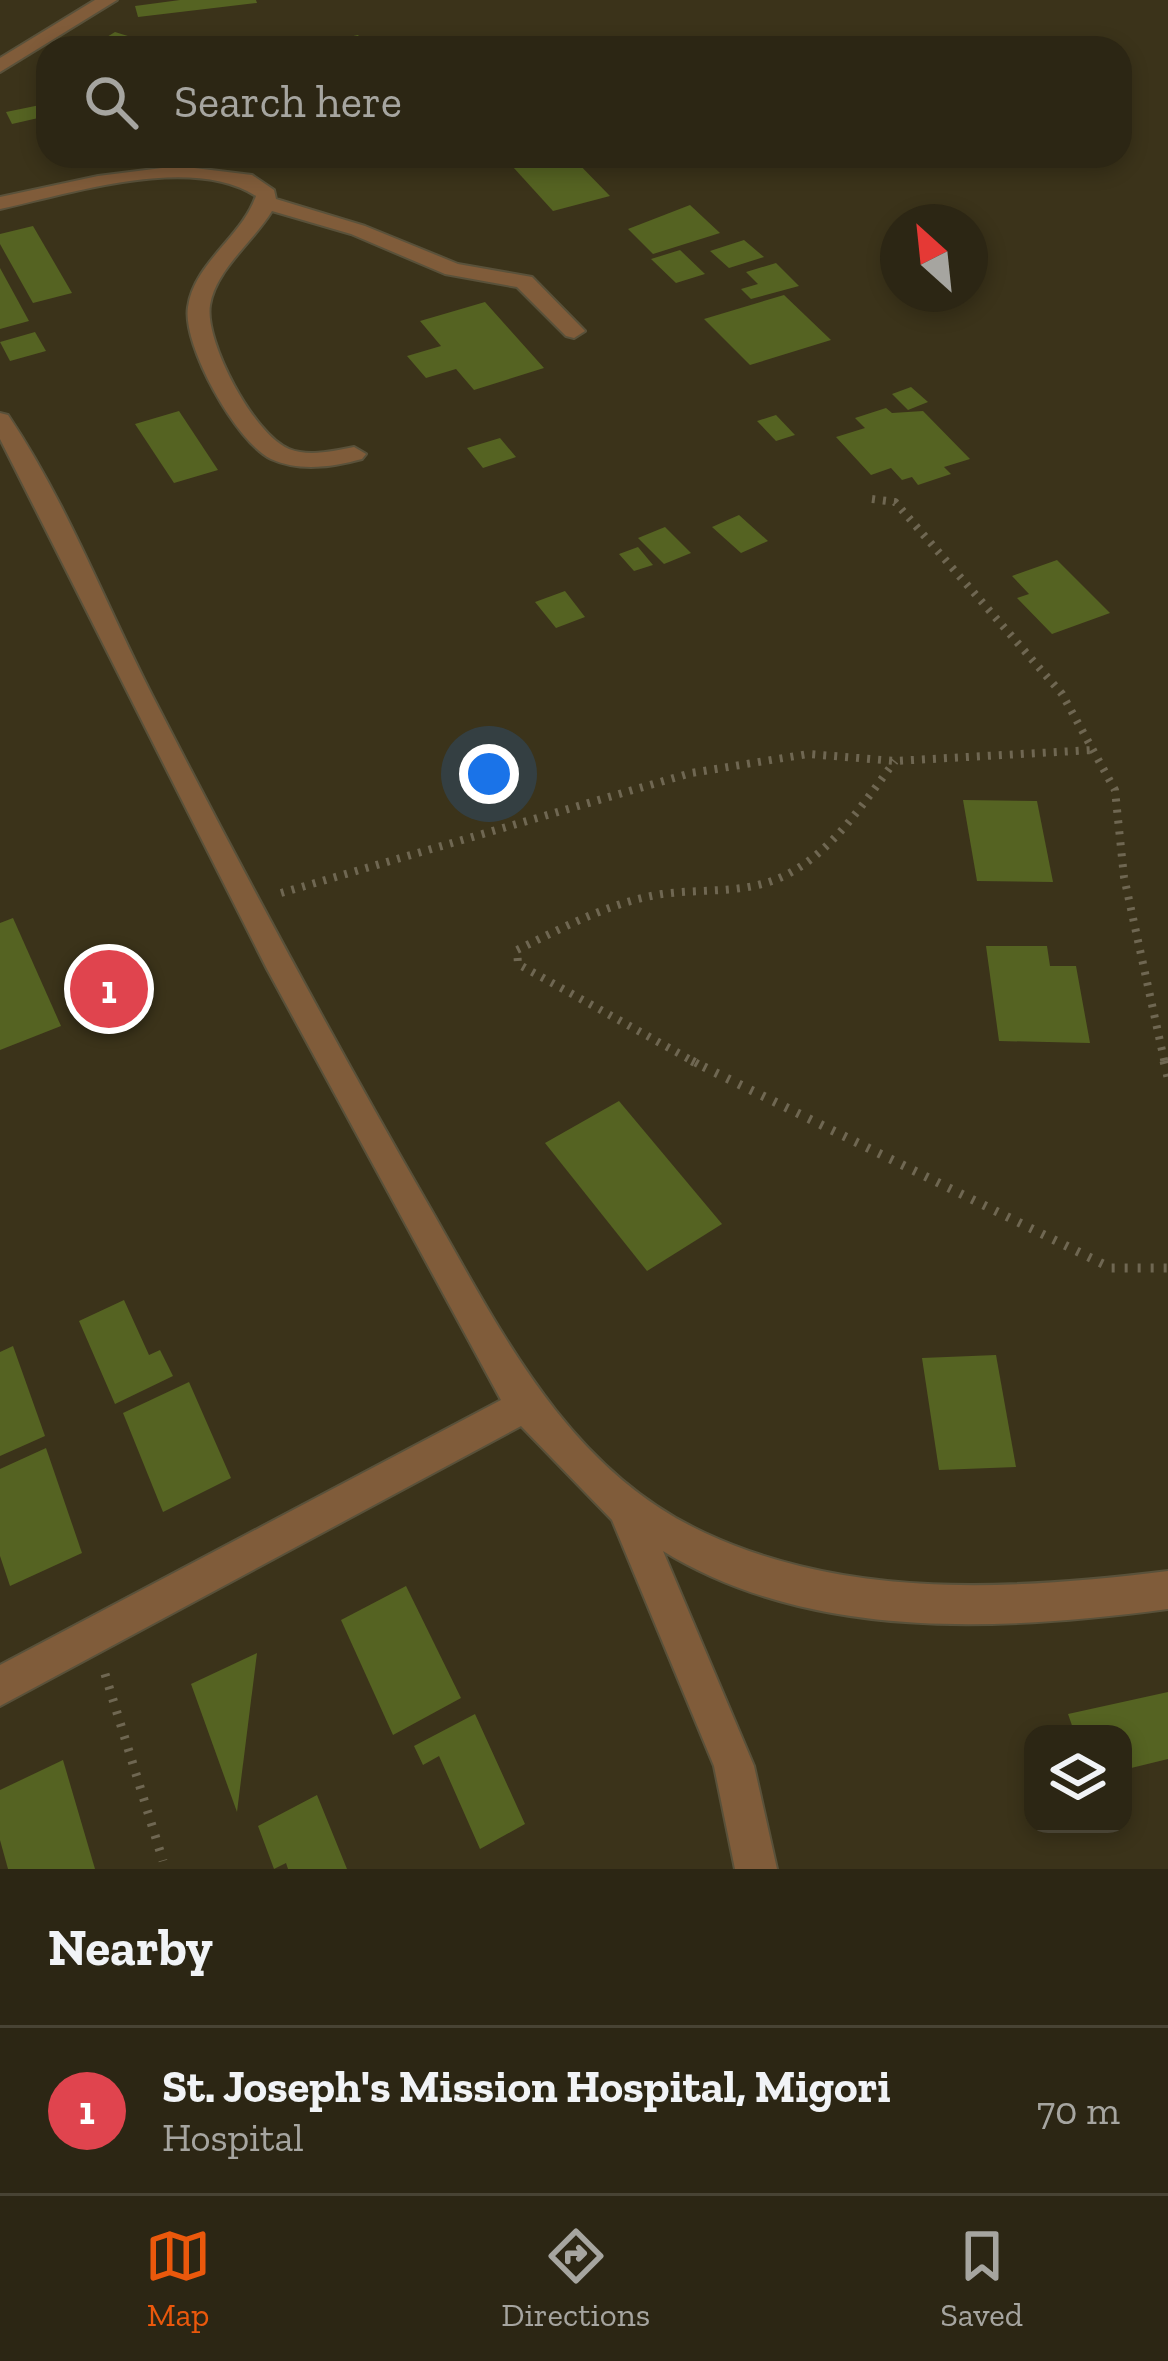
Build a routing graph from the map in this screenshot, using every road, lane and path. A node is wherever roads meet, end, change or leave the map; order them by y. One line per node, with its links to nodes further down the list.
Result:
1 (108, 0): 2 (street)
2 (49, 36)
3 (36, 44): 4 (street)
4 (0, 66)
5 (0, 202): 6 (street)
6 (265, 202): 7 (street); 9 (street)
7 (574, 331)
8 (0, 420): 13 (street)
9 (354, 454)
10 (872, 499): 11 (path)
11 (1093, 750): 12 (path); 14 (path)
12 (895, 761): 13 (path); 15 (path)
13 (250, 902): 16 (street)
14 (1168, 1077)
15 (1168, 1268)
16 (526, 1405): 17 (street); 19 (street)
17 (626, 1508): 18 (street); 22 (street)
18 (1168, 1590)
19 (93, 1638): 20 (street); 21 (path)
20 (0, 1686)
21 (163, 1861)
22 (756, 1869)

